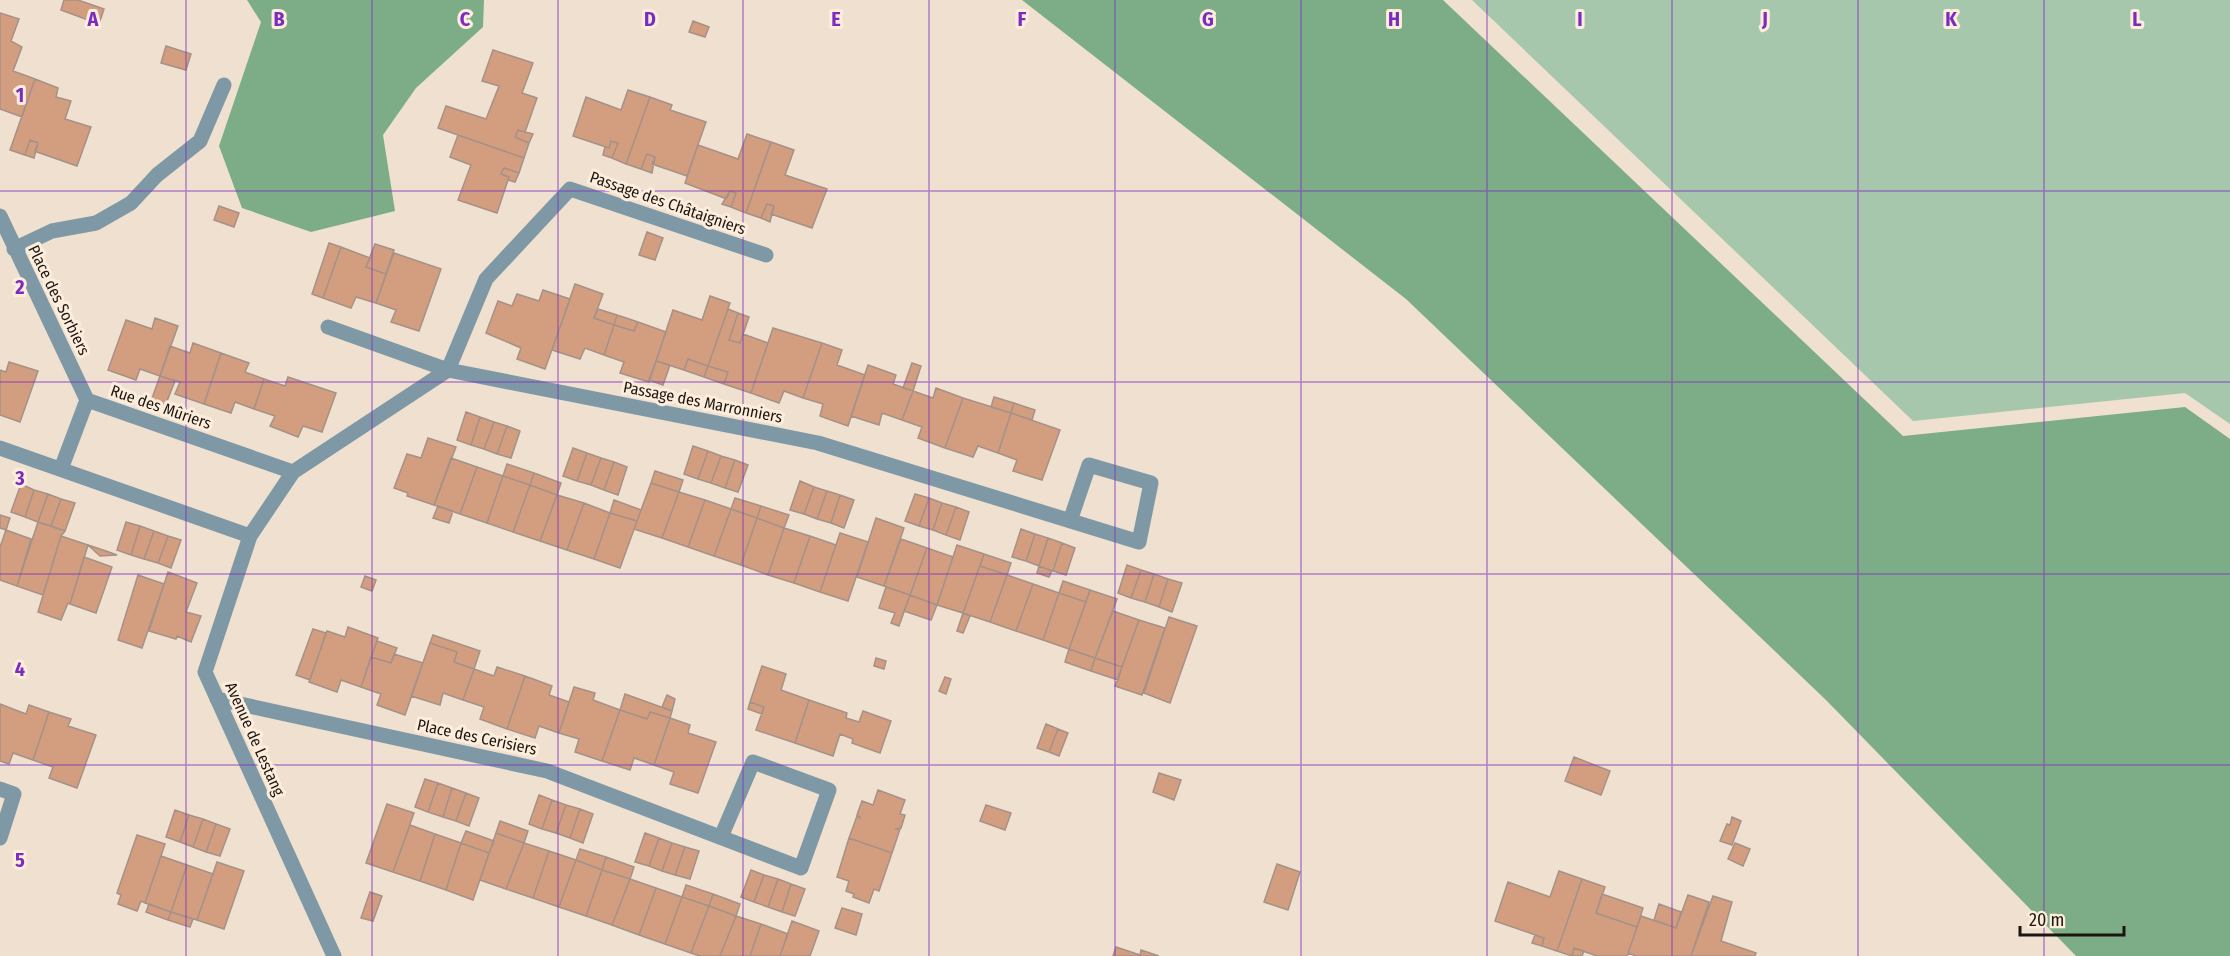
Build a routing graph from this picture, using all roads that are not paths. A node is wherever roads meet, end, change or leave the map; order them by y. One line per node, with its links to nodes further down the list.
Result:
1 (224, 85): 3 (street)
2 (0, 216): 3 (street, Place des Sorbiers)
3 (14, 249): 7 (street, Place des Sorbiers)
4 (766, 255): 6 (street, Passage des Châtaigniers)
5 (328, 327): 6 (street, Passage des Marronniers)
6 (448, 370): 10 (street); 11 (street, Passage des Marronniers)
7 (87, 400): 9 (street, Rue des Mûriers); 10 (street, Rue des Mûriers)
8 (0, 448): 9 (street)
9 (61, 469): 12 (street)
10 (293, 472): 12 (street, Avenue de Lestang)
11 (1070, 521): 11 (street, Passage des Marronniers)
12 (250, 536): 13 (street, Avenue de Lestang)
13 (217, 699): 15 (street, Place des Cerisiers); 17 (street, Avenue de Lestang)
14 (0, 789): 16 (street)
15 (720, 837): 15 (street, Place des Cerisiers)
16 (0, 838)
17 (334, 956)

